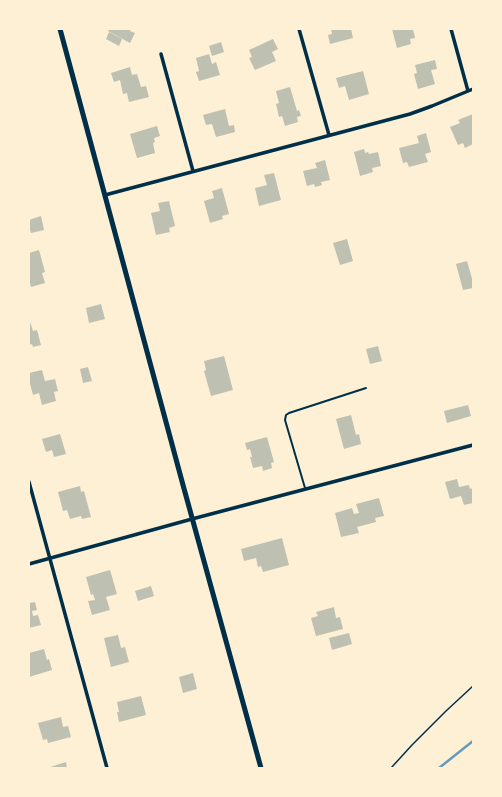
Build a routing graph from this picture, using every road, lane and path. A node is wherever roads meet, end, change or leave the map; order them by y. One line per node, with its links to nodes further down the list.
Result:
1 (60, 29): 9 (main road)
2 (299, 29): 7 (street)
3 (451, 29): 6 (street)
4 (161, 54): 8 (street)
5 (473, 89): 6 (street)
6 (468, 92): 7 (street)
7 (329, 135): 8 (street)
8 (193, 171): 9 (street)
9 (105, 194): 14 (main road)
10 (366, 388): 13 (lane)
11 (473, 445): 13 (street)
12 (29, 482): 15 (street)
13 (306, 490): 14 (street)
14 (192, 519): 15 (street); 19 (main road)
15 (50, 558): 16 (street); 18 (street)
16 (29, 564)
17 (473, 686): 20 (path)
18 (107, 768)
19 (261, 768)
20 (391, 768)

